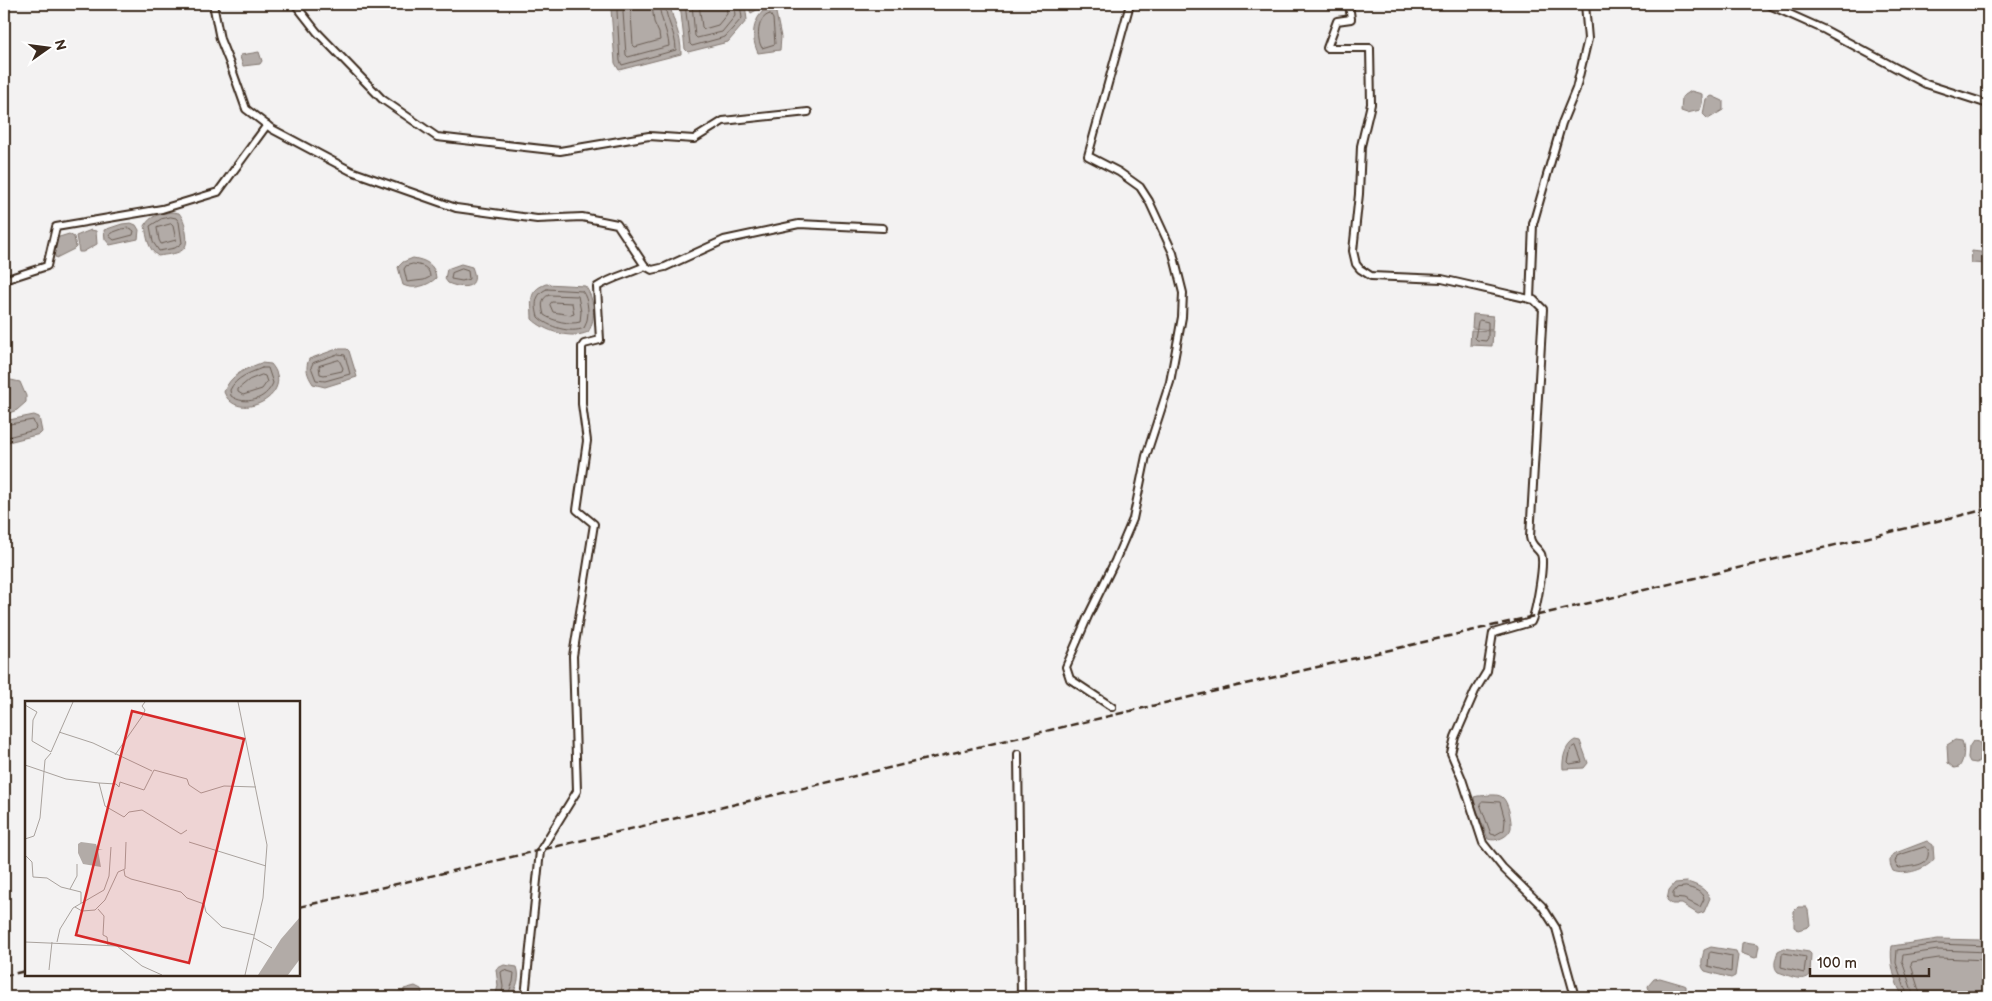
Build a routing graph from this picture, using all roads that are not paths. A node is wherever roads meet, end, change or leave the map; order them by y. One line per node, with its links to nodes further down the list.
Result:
1 (212, 4): 9 (street)
2 (295, 4): 8 (street)
3 (1130, 4): 14 (street)
4 (1349, 4): 13 (street)
5 (1585, 4): 13 (street)
6 (1767, 4): 7 (street)
7 (1988, 104)
8 (808, 112)
9 (266, 125): 11 (street); 12 (street)
10 (883, 228): 11 (street)
11 (645, 266): 16 (street)
12 (4, 280)
13 (1530, 299): 18 (street)
14 (1112, 706)
15 (1018, 754): 17 (street)
16 (525, 997)
17 (1021, 997)
18 (1575, 997)

